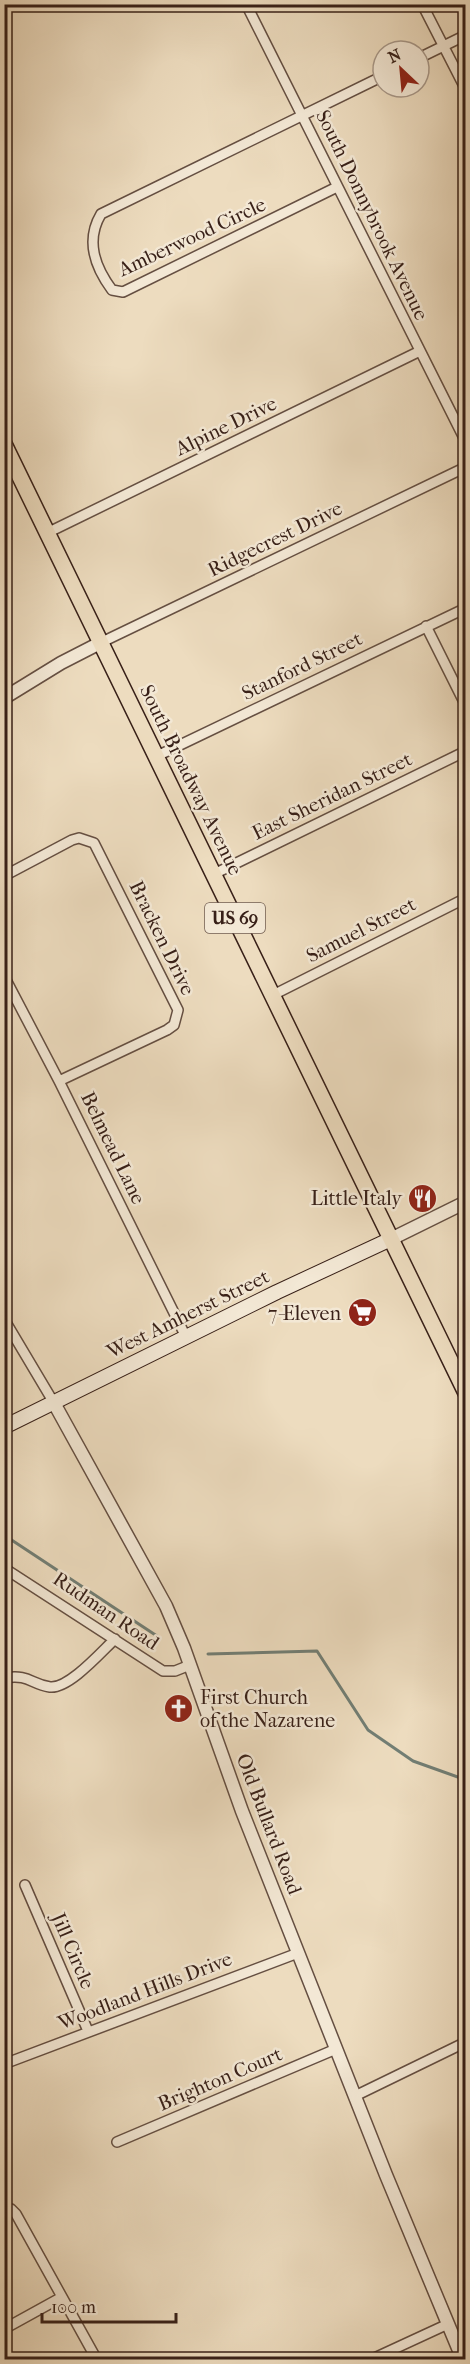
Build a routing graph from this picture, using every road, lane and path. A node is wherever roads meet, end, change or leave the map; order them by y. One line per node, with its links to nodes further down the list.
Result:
1 (246, 4): 8 (street, South Donnybrook Avenue)
2 (422, 4): 4 (street)
3 (465, 35): 4 (street)
4 (443, 46): 5 (street); 7 (street)
5 (431, 52)
6 (371, 82): 8 (street)
7 (465, 90)
8 (303, 115): 9 (street, South Donnybrook Avenue); 9 (street, Amberwood Circle)
9 (337, 187): 10 (street, South Donnybrook Avenue)
10 (420, 351): 11 (street, South Donnybrook Avenue); 14 (street, Alpine Drive)
11 (465, 442)
12 (4, 444): 14 (main road, South Broadway Avenue / US 69)
13 (465, 467): 17 (street, Ridgecrest Drive)
14 (47, 533): 17 (main road, South Broadway Avenue / US 69)
15 (465, 608): 16 (street, Stanford Street)
16 (426, 626): 19 (street); 21 (street, Stanford Street)
17 (100, 643): 18 (street); 21 (main road, South Broadway Avenue / US 69)
18 (4, 698)
19 (465, 706)
20 (465, 751): 22 (street, East Sheridan Street)
21 (155, 757): 22 (main road, South Broadway Avenue / US 69)
22 (214, 874): 26 (main road, South Broadway Avenue / US 69)
23 (4, 876): 27 (street, Bracken Drive)
24 (465, 898): 26 (street, Samuel Street)
25 (4, 976): 27 (street, Belmead Lane)
26 (273, 995): 29 (main road, South Broadway Avenue / US 69)
27 (59, 1081): 31 (street, Belmead Lane)
28 (465, 1202): 29 (street)
29 (390, 1239): 31 (main road, West Amherst Street); 32 (main road, South Broadway Avenue / US 69)
30 (4, 1319): 33 (street, Old Bullard Road)
31 (186, 1337): 33 (main road, West Amherst Street)
32 (465, 1393)
33 (54, 1403): 34 (main road, West Amherst Street); 37 (street, Old Bullard Road)
34 (4, 1427)
35 (4, 1568): 36 (street, Rudman Road)
36 (115, 1639): 37 (street, Rudman Road); 38 (street)
37 (190, 1665): 40 (street, Old Bullard Road)
38 (4, 1678)
39 (25, 1885): 41 (street, Jill Circle)
40 (298, 1953): 41 (street, Woodland Hills Drive); 43 (street, Old Bullard Road)
41 (88, 2031): 44 (street, Woodland Hills Drive)
42 (465, 2042): 45 (street)
43 (336, 2049): 45 (street, Old Bullard Road); 46 (street, Brighton Court)
44 (4, 2064)
45 (355, 2096): 49 (street, Old Bullard Road)
46 (117, 2142)
47 (4, 2207): 48 (street)
48 (62, 2297): 50 (street); 51 (street)
49 (448, 2324): 52 (street); 53 (street, Old Bullard Road)
50 (4, 2329)
51 (97, 2360)
52 (370, 2360)
53 (463, 2360)

